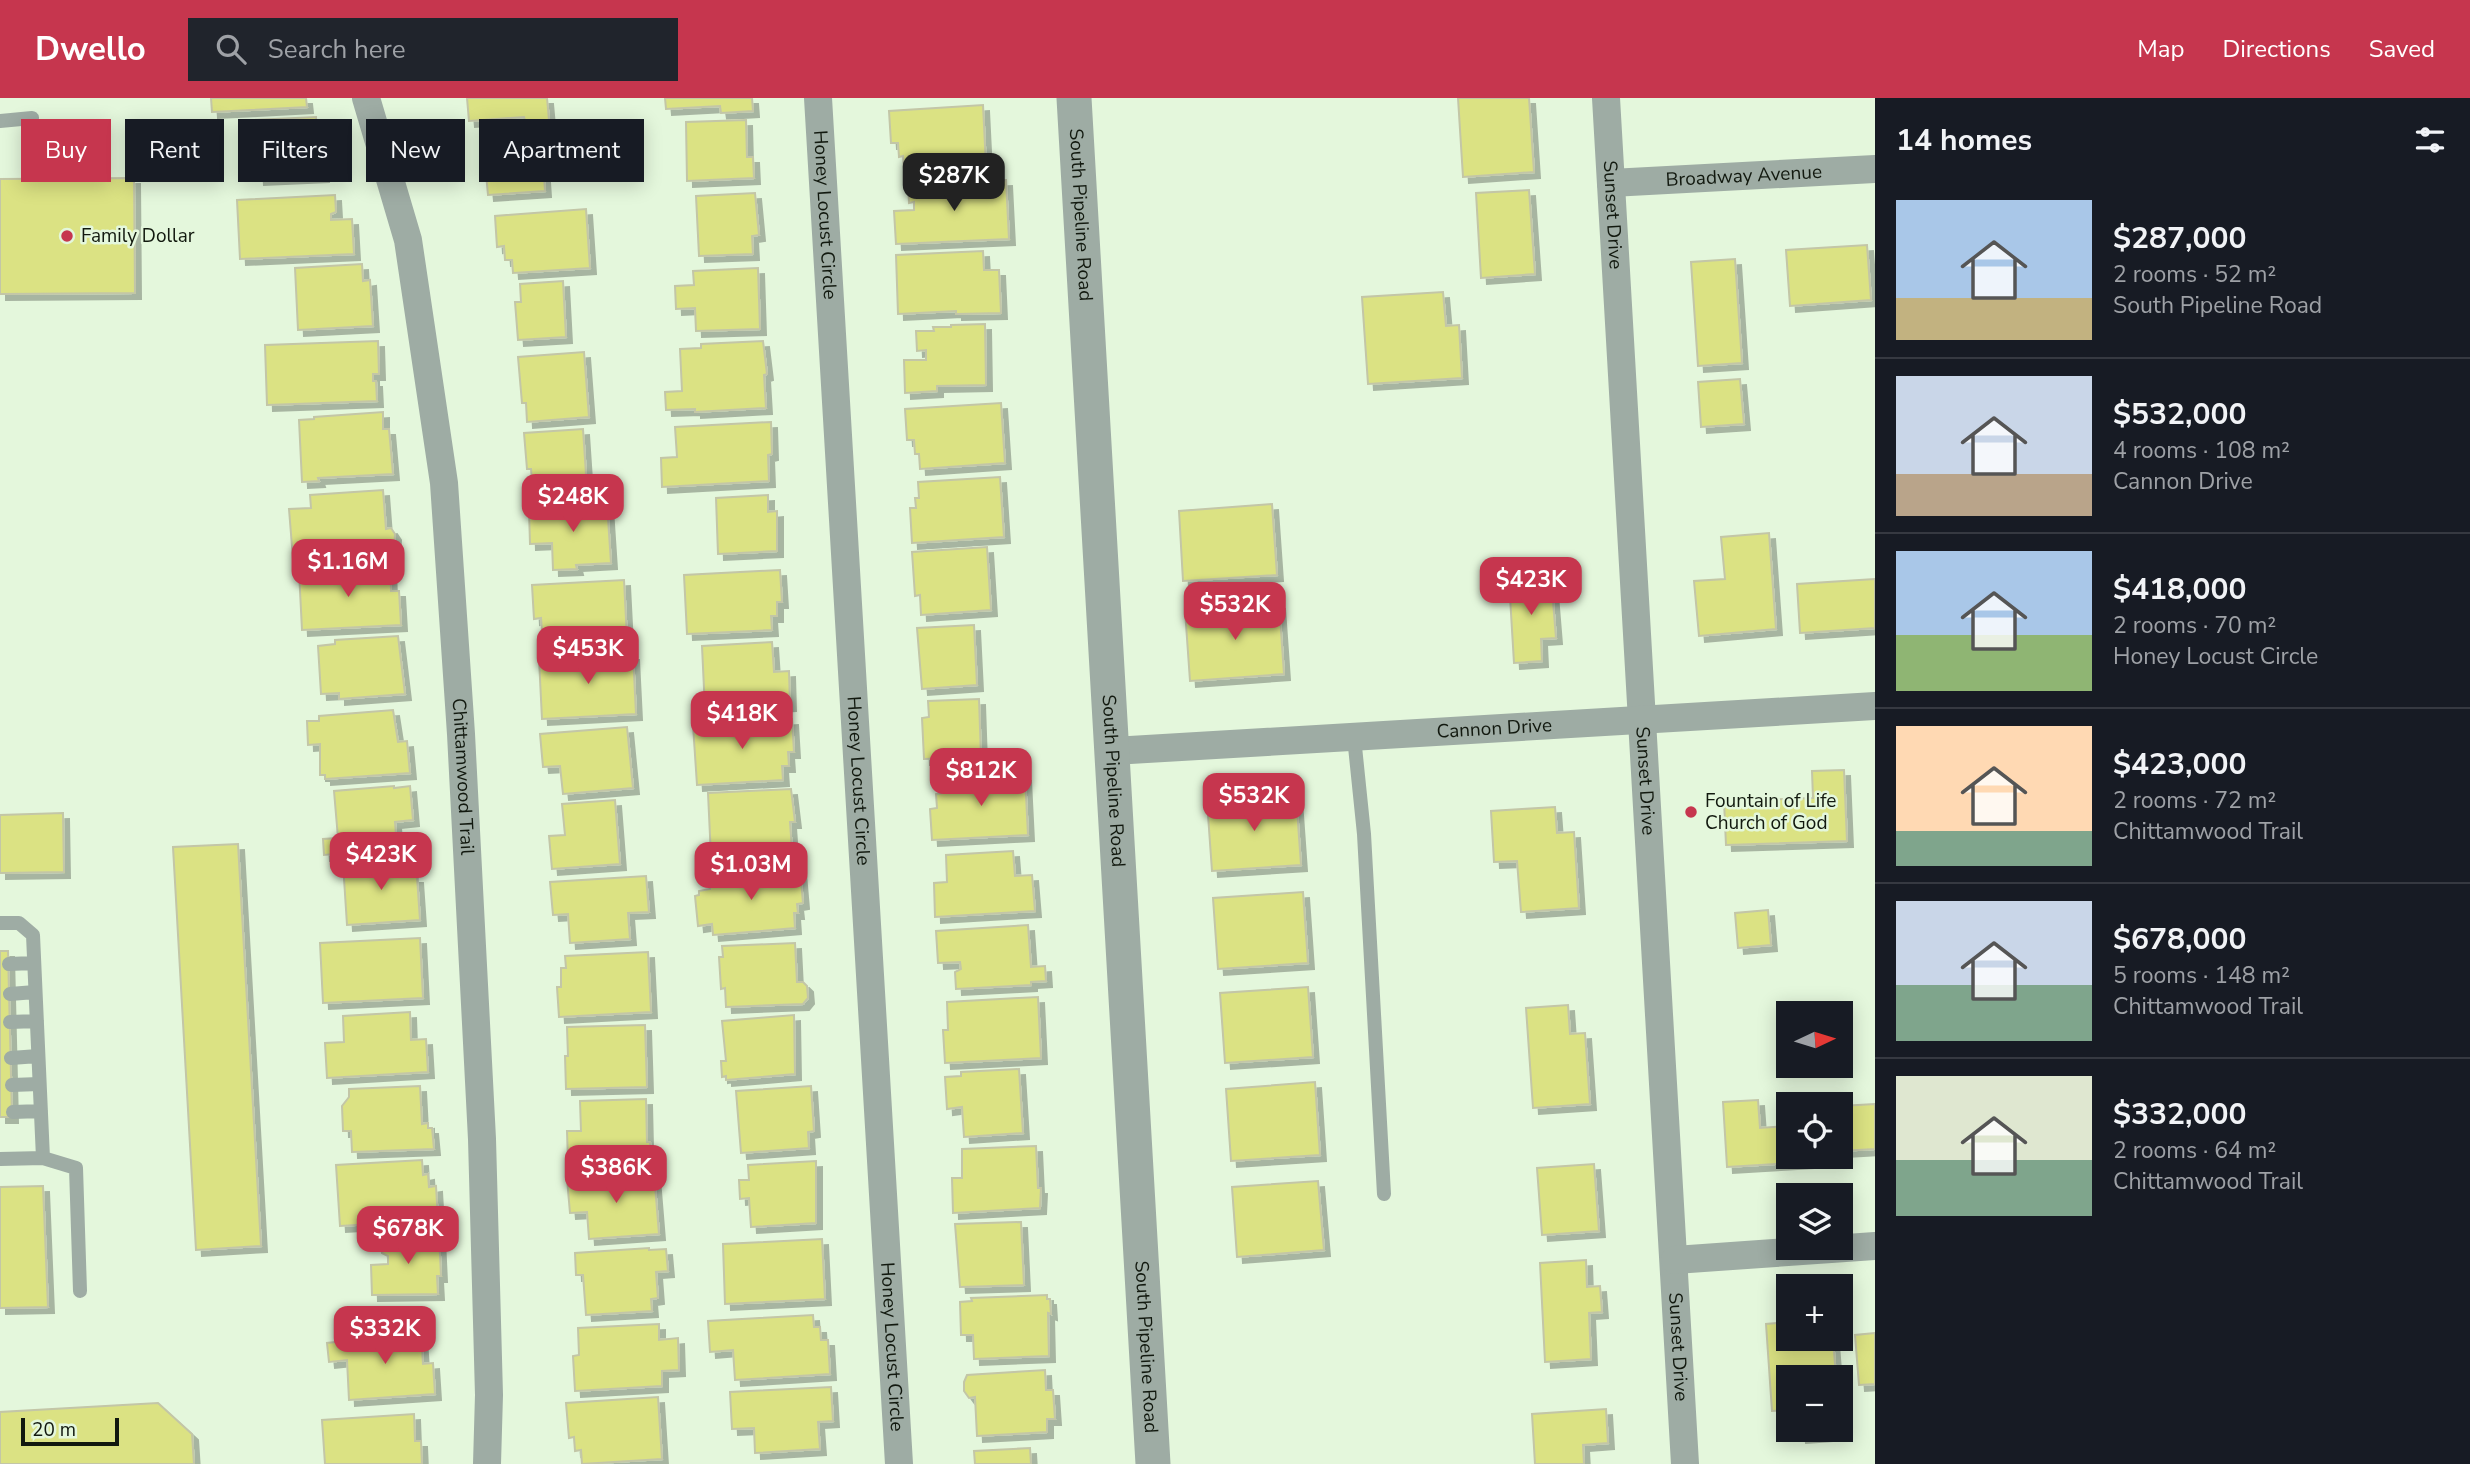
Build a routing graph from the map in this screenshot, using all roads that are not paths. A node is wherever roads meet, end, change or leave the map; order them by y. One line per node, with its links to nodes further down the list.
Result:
1 (366, 98): 32 (street, Chittamwood Trail)
2 (818, 98): 33 (street, Honey Locust Circle)
3 (1074, 98): 12 (street, South Pipeline Road)
4 (1606, 98): 8 (street, Sunset Drive)
5 (32, 118): 6 (lane)
6 (0, 121)
7 (1875, 169): 8 (street, Broadway Avenue)
8 (1611, 183): 10 (street, Sunset Drive)
9 (1875, 706): 10 (street, Cannon Drive)
10 (1643, 721): 11 (street, Cannon Drive); 30 (street, Sunset Drive)
11 (1354, 737): 12 (street, Cannon Drive); 28 (lane)
12 (1113, 751): 34 (street, South Pipeline Road)
13 (0, 923): 14 (lane)
14 (34, 963): 15 (lane); 16 (lane)
15 (9, 964)
16 (35, 992): 17 (lane); 18 (lane)
17 (10, 994)
18 (37, 1021): 19 (lane); 20 (lane)
19 (10, 1022)
20 (38, 1056): 21 (lane); 22 (lane)
21 (11, 1058)
22 (39, 1084): 23 (lane); 24 (lane)
23 (12, 1086)
24 (41, 1111): 25 (lane); 26 (lane)
25 (13, 1112)
26 (43, 1158): 27 (lane); 31 (lane)
27 (0, 1159)
28 (1384, 1194)
29 (1875, 1247): 30 (street)
30 (1675, 1260): 35 (street, Sunset Drive)
31 (80, 1291)
32 (487, 1464)
33 (899, 1464)
34 (1153, 1464)
35 (1685, 1464)

